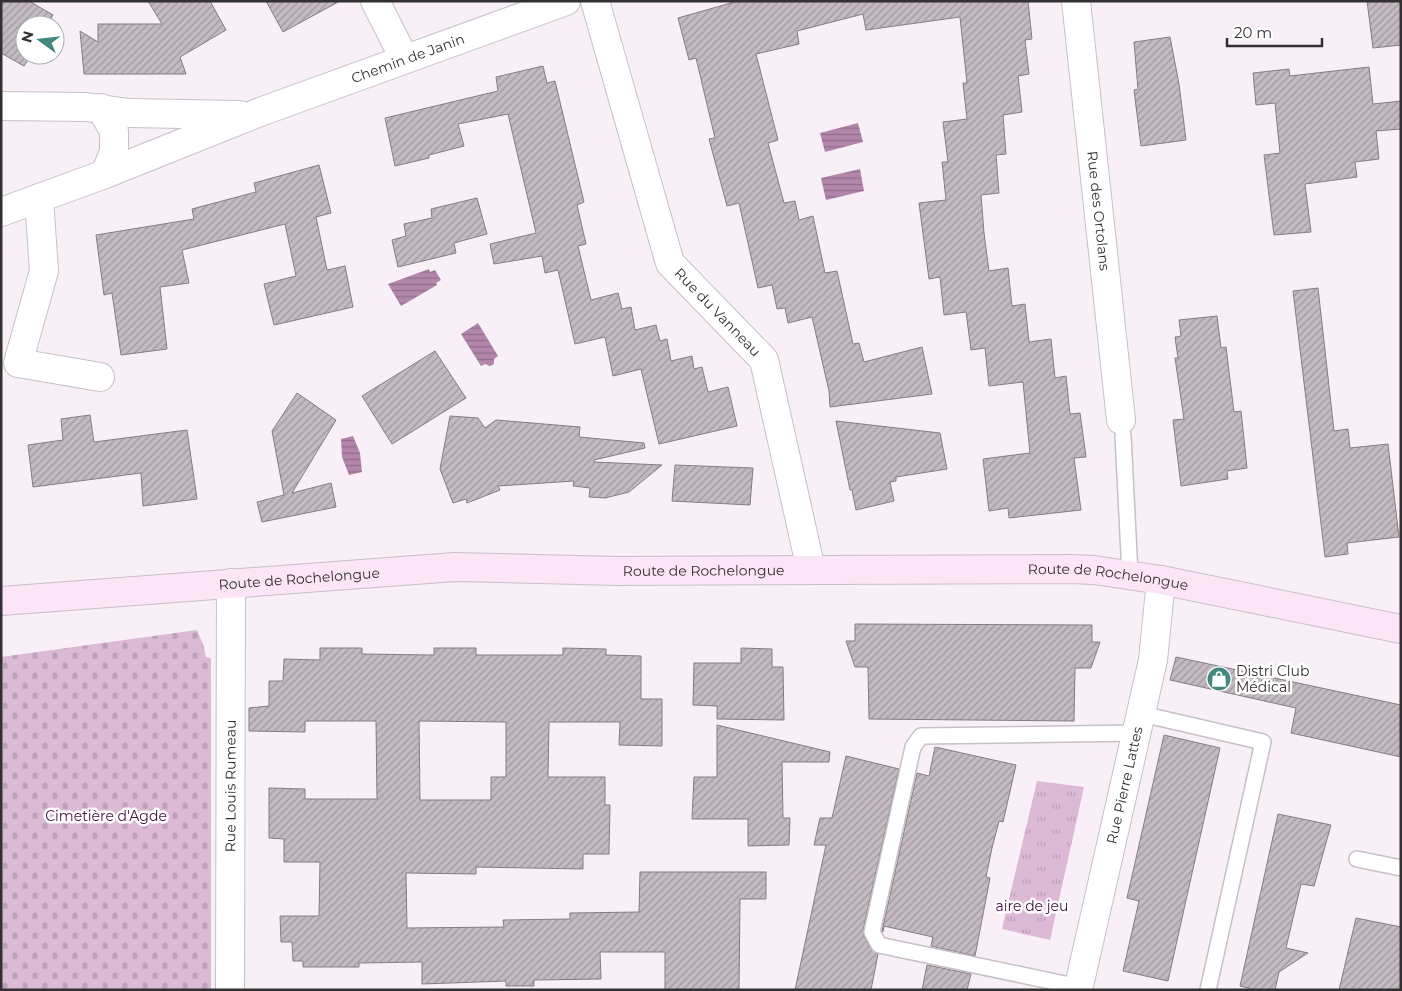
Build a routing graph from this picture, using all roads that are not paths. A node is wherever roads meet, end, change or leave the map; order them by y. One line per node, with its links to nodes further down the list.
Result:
1 (375, 1): 5 (street)
2 (566, 1): 5 (street, Chemin de Janin)
3 (595, 1): 14 (street, Rue du Vanneau)
4 (1076, 1): 13 (street, Rue des Ortolans)
5 (404, 58): 8 (street, Chemin de Janin)
6 (1, 106): 7 (street, Chemin de Janin)
7 (102, 108): 8 (street, Chemin de Janin); 9 (street)
8 (250, 116): 9 (street, Chemin de Janin)
9 (105, 174): 10 (street, Chemin de Janin)
10 (39, 198): 11 (street, Chemin de Janin); 12 (street)
11 (1, 212)
12 (100, 377)
13 (1122, 427): 15 (lane)
14 (809, 570): 15 (main road, Route de Rochelongue); 17 (main road, Route de Rochelongue)
15 (1130, 575): 16 (main road, Route de Rochelongue)
16 (1161, 580): 19 (main road, Route de Rochelongue); 20 (street, Rue Pierre Lattes)
17 (231, 583): 18 (main road, Route de Rochelongue); 24 (street, Rue Louis Rumeau)
18 (1, 601)
19 (1401, 629)
20 (1139, 724): 23 (street, Rue Pierre Lattes); 23 (lane); 25 (lane)
21 (1357, 859): 22 (lane)
22 (1401, 868)
23 (1083, 989)
24 (230, 990)
25 (1208, 990)

